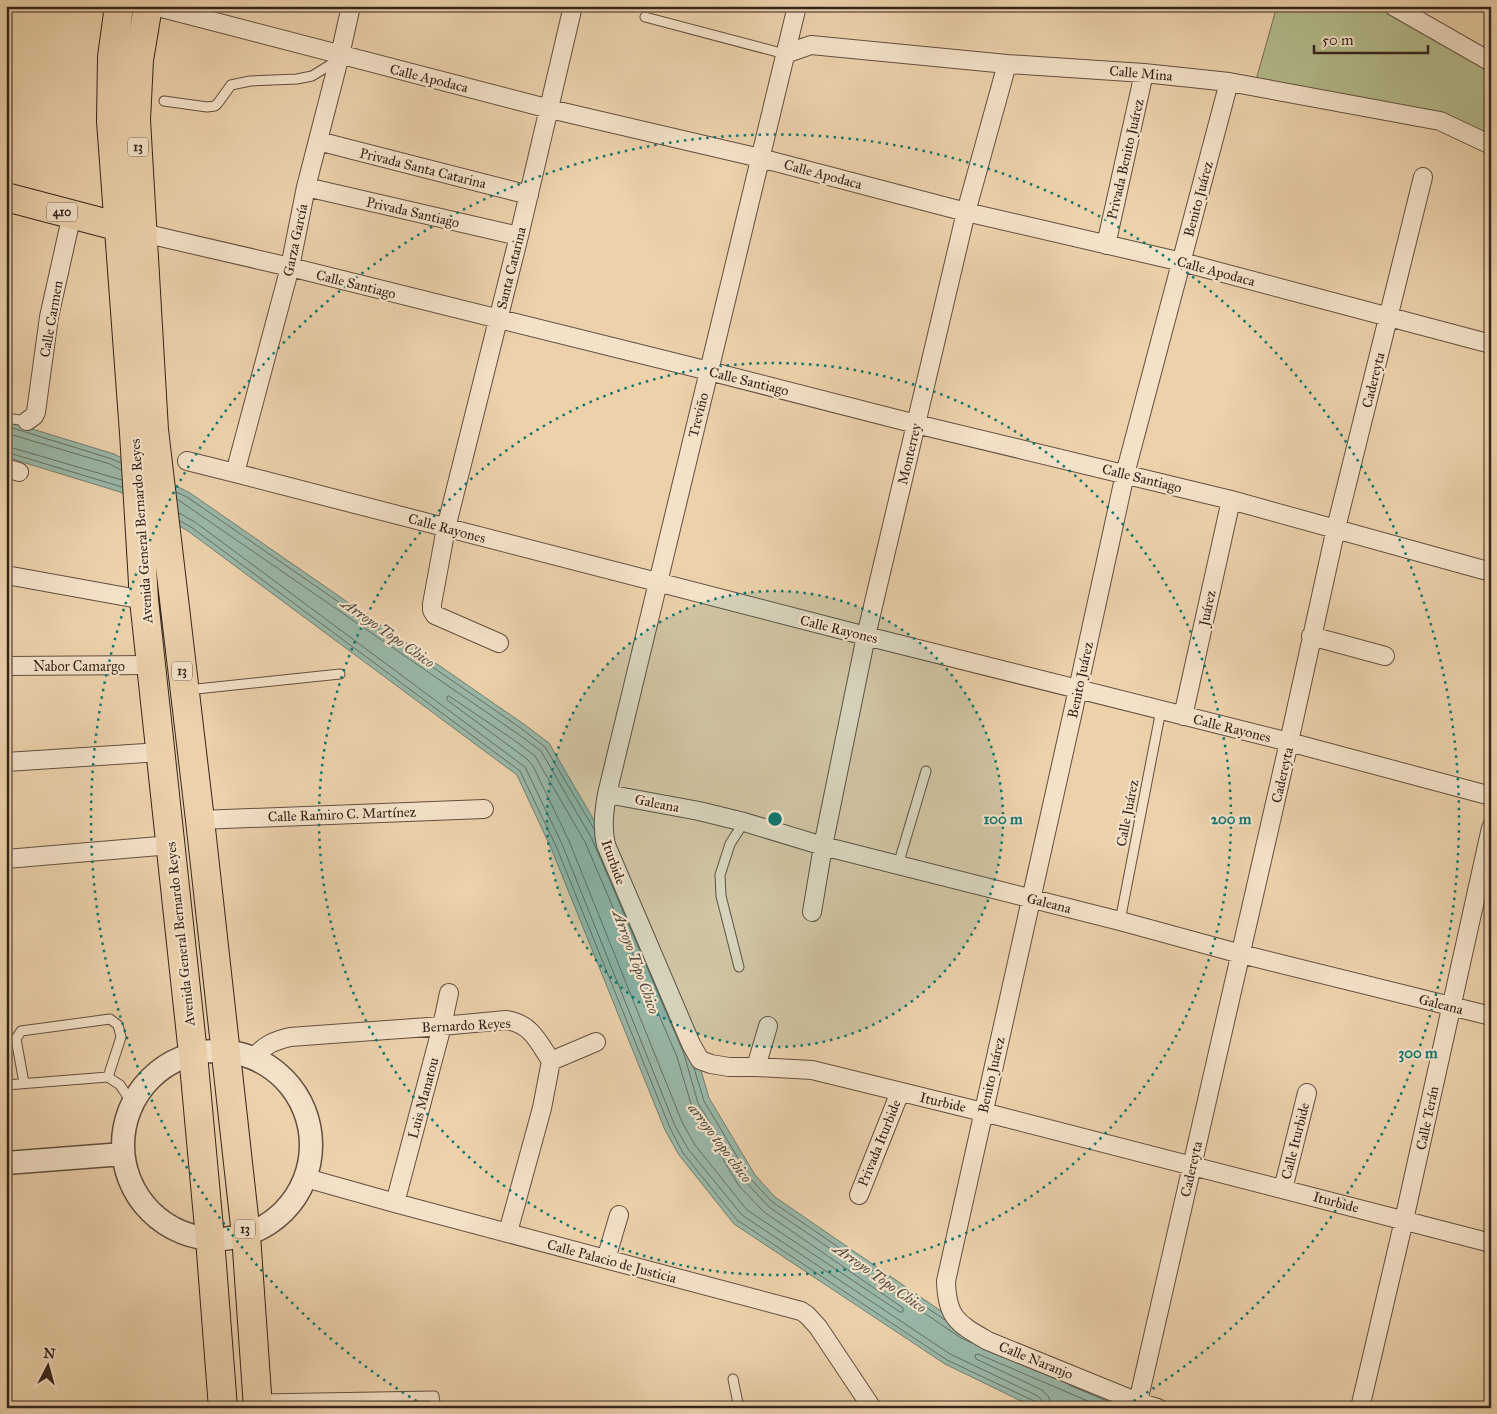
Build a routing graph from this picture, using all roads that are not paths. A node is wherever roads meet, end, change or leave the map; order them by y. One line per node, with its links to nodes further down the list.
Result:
1 (119, 6): 26 (main road, Avenida General Bernardo Reyes / 13)
2 (148, 6): 26 (main road, Avenida General Bernardo Reyes / 13)
3 (154, 6): 10 (street, Calle Apodaca)
4 (351, 6): 10 (street, Garza García)
5 (573, 6): 16 (street, Santa Catarina)
6 (796, 6): 9 (street, Treviño)
7 (1393, 6): 11 (street)
8 (645, 17): 9 (lane)
9 (785, 54): 12 (street, Calle Mina); 19 (street, Treviño)
10 (340, 57): 15 (lane); 16 (street, Calle Apodaca); 17 (street, Garza García)
11 (1491, 62)
12 (1007, 64): 13 (street, Calle Mina); 24 (street, Monterrey)
13 (1144, 73): 14 (street, Calle Mina); 28 (street, Privada Benito Juárez)
14 (1229, 82): 18 (street, Calle Mina); 29 (street, Benito Juárez)
15 (164, 101)
16 (550, 109): 19 (street, Calle Apodaca); 22 (street, Santa Catarina)
17 (318, 141): 21 (street, Garza García); 22 (street, Privada Santa Catarina)
18 (1491, 146)
19 (760, 158): 24 (street, Calle Apodaca); 34 (street, Treviño)
20 (1423, 178): 31 (street, Cadereyta)
21 (306, 187): 27 (street, Privada Santiago); 30 (street, Garza García)
22 (529, 195): 27 (street, Santa Catarina)
23 (6, 197): 25 (main road, Calle Santiago / 410)
24 (966, 212): 28 (street, Calle Apodaca); 37 (street, Monterrey)
25 (72, 214): 26 (main road, Calle Santiago / 410); 36 (street, Calle Carmen)
26 (130, 230): 30 (street, Calle Santiago); 47 (main road, Avenida General Bernardo Reyes / 13); 56 (main road, Avenida General Bernardo Reyes / 13)
27 (519, 236): 32 (street, Santa Catarina)
28 (1106, 245): 29 (street, Calle Apodaca)
29 (1182, 262): 31 (street, Calle Apodaca); 40 (street, Benito Juárez)
30 (290, 267): 32 (street, Calle Santiago); 39 (street, Garza García)
31 (1388, 317): 33 (street, Calle Apodaca); 43 (street, Cadereyta)
32 (498, 320): 34 (street, Calle Santiago); 42 (street, Santa Catarina)
33 (1491, 344)
34 (709, 371): 37 (street, Calle Santiago); 46 (street, Treviño)
35 (6, 418): 36 (lane)
36 (27, 421)
37 (916, 424): 40 (street, Calle Santiago); 48 (street, Monterrey)
38 (188, 462): 39 (street, Calle Rayones)
39 (235, 472): 42 (street, Calle Rayones)
40 (1125, 474): 41 (street, Calle Santiago); 55 (street, Benito Juárez)
41 (1231, 500): 43 (street, Calle Santiago); 58 (street, Juárez)
42 (446, 528): 46 (street, Calle Rayones); 50 (street, Santa Catarina)
43 (1336, 528): 44 (street, Calle Santiago); 49 (street, Cadereyta)
44 (1491, 572)
45 (6, 575): 47 (street)
46 (658, 582): 48 (street, Calle Rayones); 63 (street, Treviño)
47 (144, 600): 52 (main road, Avenida General Bernardo Reyes / 13)
48 (866, 636): 55 (street, Calle Rayones); 70 (street, Monterrey)
49 (1311, 636): 51 (street); 59 (street, Cadereyta)
50 (499, 643)
51 (1385, 656)
52 (152, 665): 53 (street, Nabor Camargo); 60 (main road, Avenida General Bernardo Reyes / 13)
53 (6, 666)
54 (340, 674): 56 (lane)
55 (1078, 688): 57 (street, Calle Rayones); 73 (street, Benito Juárez)
56 (185, 690): 66 (main road, Avenida General Bernardo Reyes / 13)
57 (1161, 710): 58 (street, Calle Rayones); 75 (lane, Calle Juárez)
58 (1183, 716): 59 (street, Calle Rayones)
59 (1289, 742): 64 (street, Calle Rayones); 76 (street, Cadereyta)
60 (161, 752): 61 (street); 69 (main road, Avenida General Bernardo Reyes / 13)
61 (6, 762)
62 (926, 771): 72 (lane)
63 (607, 794): 67 (street, Galeana); 88 (street, Iturbide)
64 (1491, 796)
65 (484, 809): 66 (street, Calle Ramiro C. Martínez)
66 (200, 820): 84 (main road, Avenida General Bernardo Reyes / 13)
67 (744, 822): 70 (street, Galeana); 77 (lane)
68 (1491, 828): 79 (street, Calle Terán)
69 (171, 845): 71 (street); 85 (main road, Avenida General Bernardo Reyes / 13)
70 (823, 846): 72 (street, Galeana); 74 (street, Monterrey)
71 (6, 858)
72 (898, 865): 73 (street, Galeana)
73 (1031, 899): 75 (street, Galeana); 95 (street, Benito Juárez)
74 (812, 912)
75 (1120, 921): 76 (street, Galeana)
76 (1240, 954): 79 (street, Galeana); 98 (street, Cadereyta)
77 (739, 967)
78 (448, 993): 81 (street, Luis Manatou)
79 (1451, 1006): 80 (street, Galeana); 104 (street, Calle Terán)
80 (1491, 1016)
81 (442, 1026): 86 (street, Bernardo Reyes); 87 (street, Bernardo Reyes); 102 (street, Luis Manatou)
82 (768, 1026): 88 (street)
83 (596, 1042): 87 (street)
84 (225, 1051): 85 (street, 13); 86 (street, 13); 106 (main road, Avenida General Bernardo Reyes / 13)
85 (193, 1054): 94 (street, 13); 107 (main road, Avenida General Bernardo Reyes / 13)
86 (253, 1058): 99 (street, 13)
87 (551, 1061): 105 (street)
88 (756, 1067): 92 (street, Iturbide)
89 (108, 1077): 90 (lane); 90 (lane); 94 (lane)
90 (24, 1082): 91 (lane)
91 (6, 1085)
92 (900, 1092): 95 (street, Iturbide); 101 (street, Privada Iturbide)
93 (1307, 1093): 100 (street, Calle Iturbide)
94 (132, 1103): 96 (street, 13)
95 (983, 1112): 98 (street, Iturbide); 110 (street, Benito Juárez)
96 (123, 1154): 97 (street); 107 (street, 13)
97 (6, 1163)
98 (1192, 1166): 100 (street, Iturbide); 112 (street, Cadereyta)
99 (306, 1178): 102 (street, Calle Palacio de Justicia); 106 (street, 13)
100 (1283, 1189): 104 (street, Iturbide)
101 (859, 1195)
102 (395, 1203): 105 (street, Calle Palacio de Justicia)
103 (619, 1215): 109 (street)
104 (1404, 1220): 108 (street, Iturbide); 120 (street, Calle Terán)
105 (508, 1232): 109 (street, Calle Palacio de Justicia)
106 (246, 1235): 107 (street, 13); 113 (main road, Avenida General Bernardo Reyes / 13)
107 (210, 1239): 115 (main road, Avenida General Bernardo Reyes / 13)
108 (1491, 1243)
109 (606, 1259): 118 (street, Calle Palacio de Justicia)
110 (946, 1281): 112 (street, Calle Naranjo)
111 (733, 1379): 117 (lane)
112 (1138, 1402): 119 (street, Calle Naranjo)
113 (258, 1403): 114 (lane)
114 (353, 1403): 116 (lane)
115 (222, 1408)
116 (436, 1408)
117 (739, 1408)
118 (872, 1408)
119 (1158, 1408)
120 (1360, 1408)

